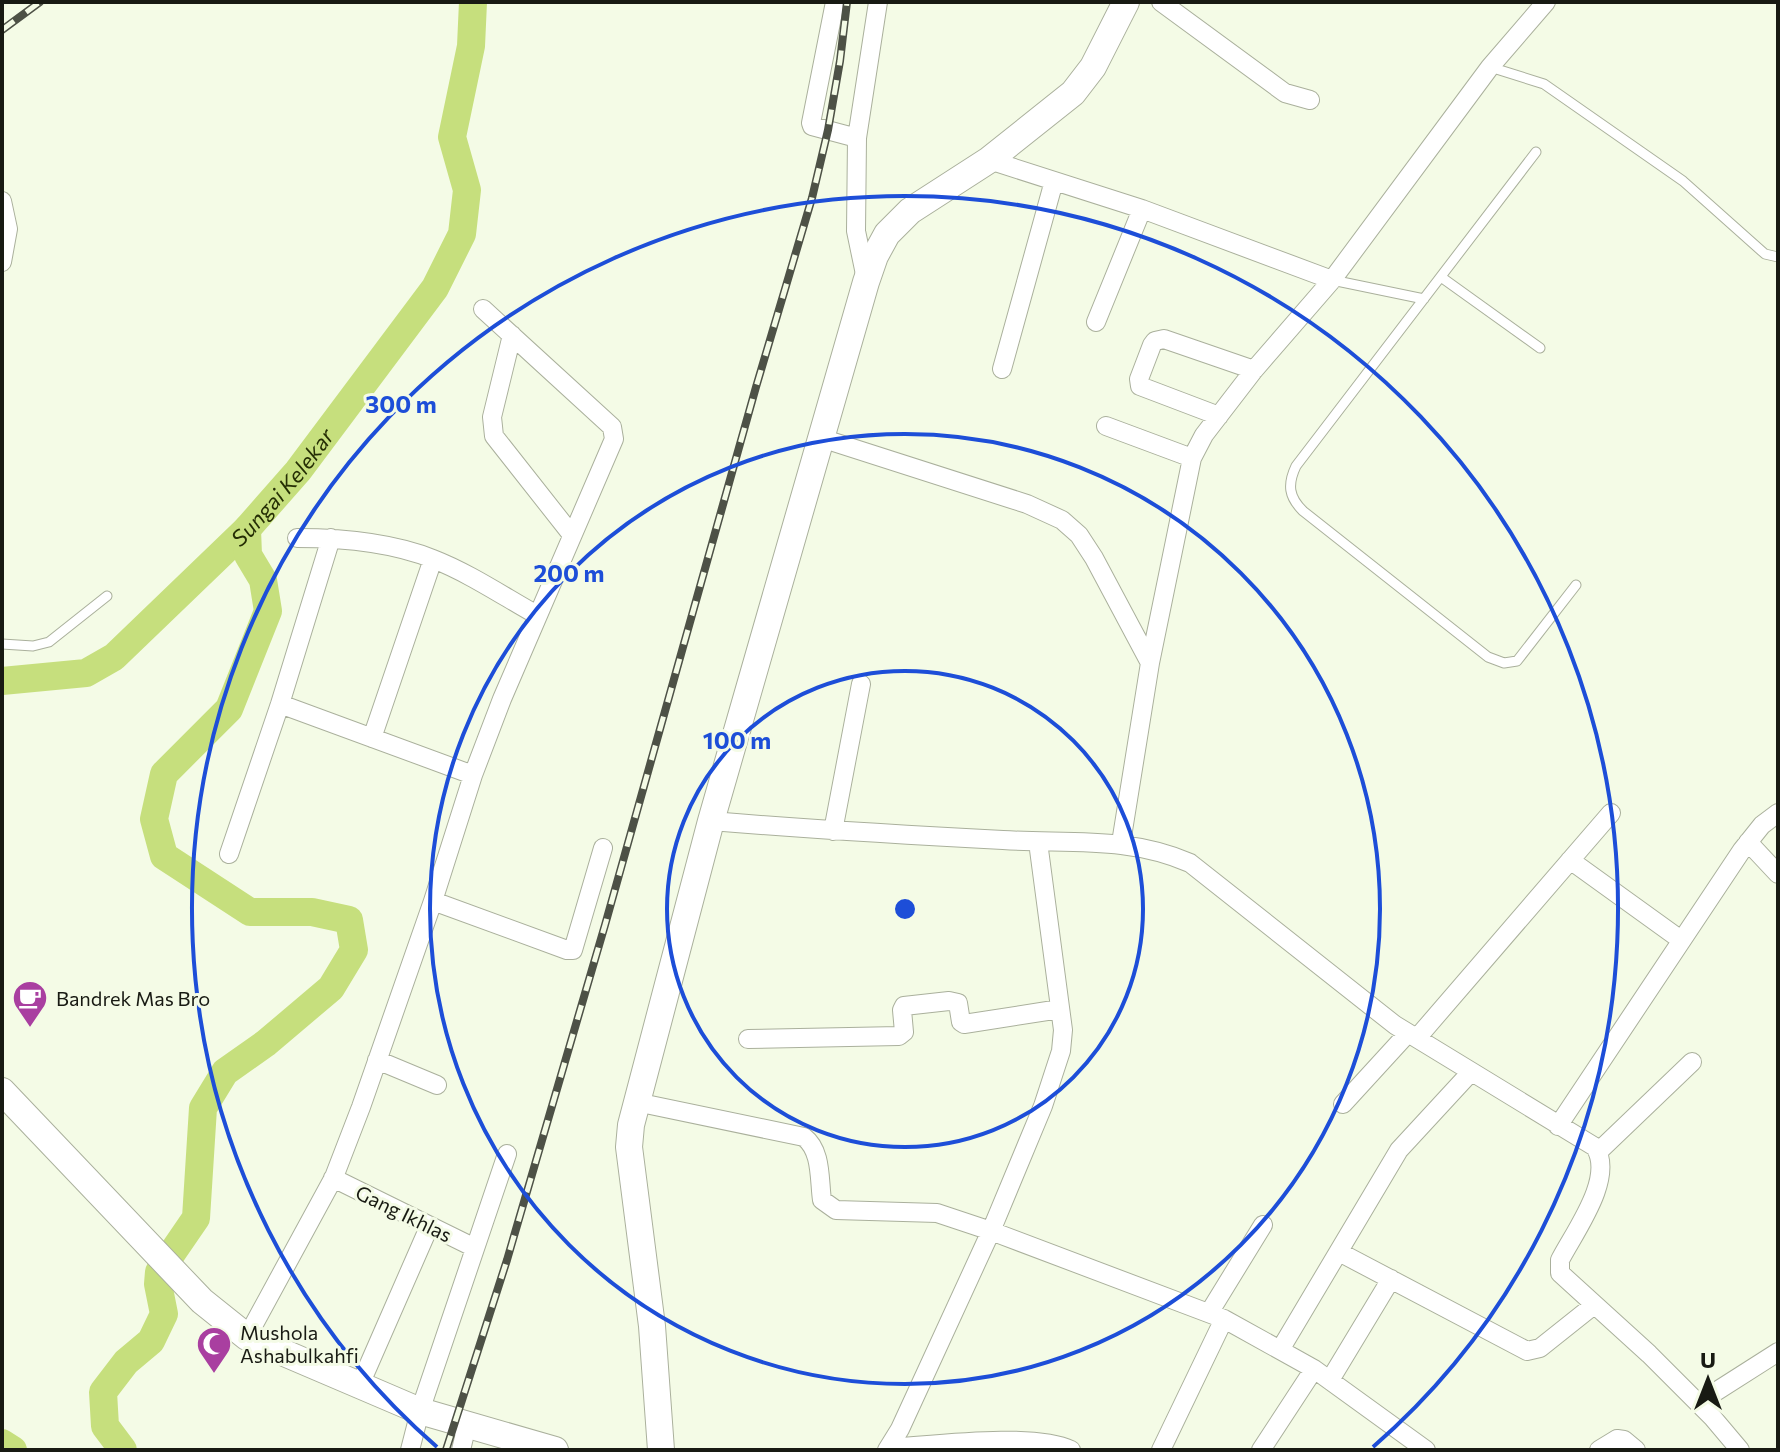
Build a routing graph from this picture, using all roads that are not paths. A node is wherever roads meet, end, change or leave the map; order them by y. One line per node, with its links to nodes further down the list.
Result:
1 (835, 2): 8 (street)
2 (878, 2): 8 (street)
3 (1126, 2): 10 (street)
4 (1161, 2): 7 (street)
5 (1546, 2): 6 (street)
6 (1490, 67): 14 (lane); 17 (street)
7 (1310, 100)
8 (857, 138): 18 (street)
9 (1536, 152): 16 (lane)
10 (989, 160): 11 (street); 18 (street)
11 (1054, 181): 13 (street); 24 (street)
12 (2, 201): 15 (street)
13 (1142, 209): 17 (street); 21 (street)
14 (1778, 257)
15 (2, 262)
16 (1441, 277): 19 (lane); 23 (lane)
17 (1332, 280): 19 (lane); 25 (street)
18 (866, 282): 28 (street)
19 (1424, 299): 34 (lane)
20 (483, 309): 22 (street)
21 (1096, 322)
22 (512, 335): 30 (street); 30 (street)
23 (1540, 348)
24 (1002, 369)
25 (1254, 370): 26 (street); 26 (street)
26 (1219, 416): 29 (street)
27 (1106, 426): 29 (street)
28 (821, 438): 38 (street); 45 (street)
29 (1192, 458): 38 (street)
30 (572, 535): 36 (street)
31 (297, 538): 32 (street)
32 (331, 538): 33 (street); 40 (street)
33 (433, 559): 36 (street); 41 (street)
34 (1576, 585)
35 (107, 596): 37 (lane)
36 (537, 615): 42 (street)
37 (2, 644)
38 (1150, 663): 49 (street)
39 (861, 684): 46 (street)
40 (280, 704): 41 (street); 51 (street)
41 (372, 738): 42 (street)
42 (473, 775): 54 (street)
43 (1611, 813): 52 (street)
44 (1778, 813): 48 (street)
45 (711, 821): 46 (street); 64 (street)
46 (833, 831): 47 (street)
47 (1038, 842): 49 (street); 56 (street)
48 (1748, 842): 53 (street); 55 (street)
49 (1121, 843): 57 (street)
50 (603, 848): 54 (street)
51 (229, 854)
52 (1570, 860): 55 (street); 57 (street)
53 (1778, 874)
54 (433, 901): 59 (street)
55 (1681, 940): 66 (street)
56 (1060, 1009): 58 (street); 72 (street)
57 (1413, 1036): 61 (street); 65 (street)
58 (748, 1039)
59 (377, 1060): 62 (street); 69 (street)
60 (1692, 1062): 67 (street)
61 (1471, 1072): 66 (street); 74 (street)
62 (437, 1085)
63 (2, 1091): 78 (street)
64 (636, 1102): 72 (street); 89 (street)
65 (1343, 1104)
66 (1558, 1126): 67 (street)
67 (1598, 1152): 76 (street)
68 (507, 1154): 73 (street)
69 (333, 1178): 71 (street, Gang Ikhlas); 78 (street)
70 (1263, 1225): 77 (street)
71 (429, 1227): 73 (street, Gang Ikhlas); 82 (street)
72 (991, 1231): 77 (street); 86 (street)
73 (475, 1248): 84 (street)
74 (1339, 1252): 75 (street); 79 (street)
75 (1391, 1279): 76 (street); 81 (street)
76 (1594, 1305): 83 (street)
77 (1216, 1316): 79 (street); 91 (street)
78 (247, 1337): 82 (street)
79 (1280, 1350): 81 (street)
80 (1778, 1352): 83 (street)
81 (1322, 1374): 92 (street); 93 (street)
82 (359, 1387): 84 (street)
83 (1698, 1403): 96 (street)
84 (420, 1411): 85 (street); 87 (street)
85 (464, 1437): 88 (street)
86 (888, 1449): 90 (street)
87 (410, 1450)
88 (555, 1450)
89 (661, 1450)
90 (1071, 1450)
91 (1161, 1450)
92 (1261, 1450)
93 (1426, 1450)
94 (1599, 1450): 95 (street)
95 (1636, 1450)
96 (1740, 1450)

